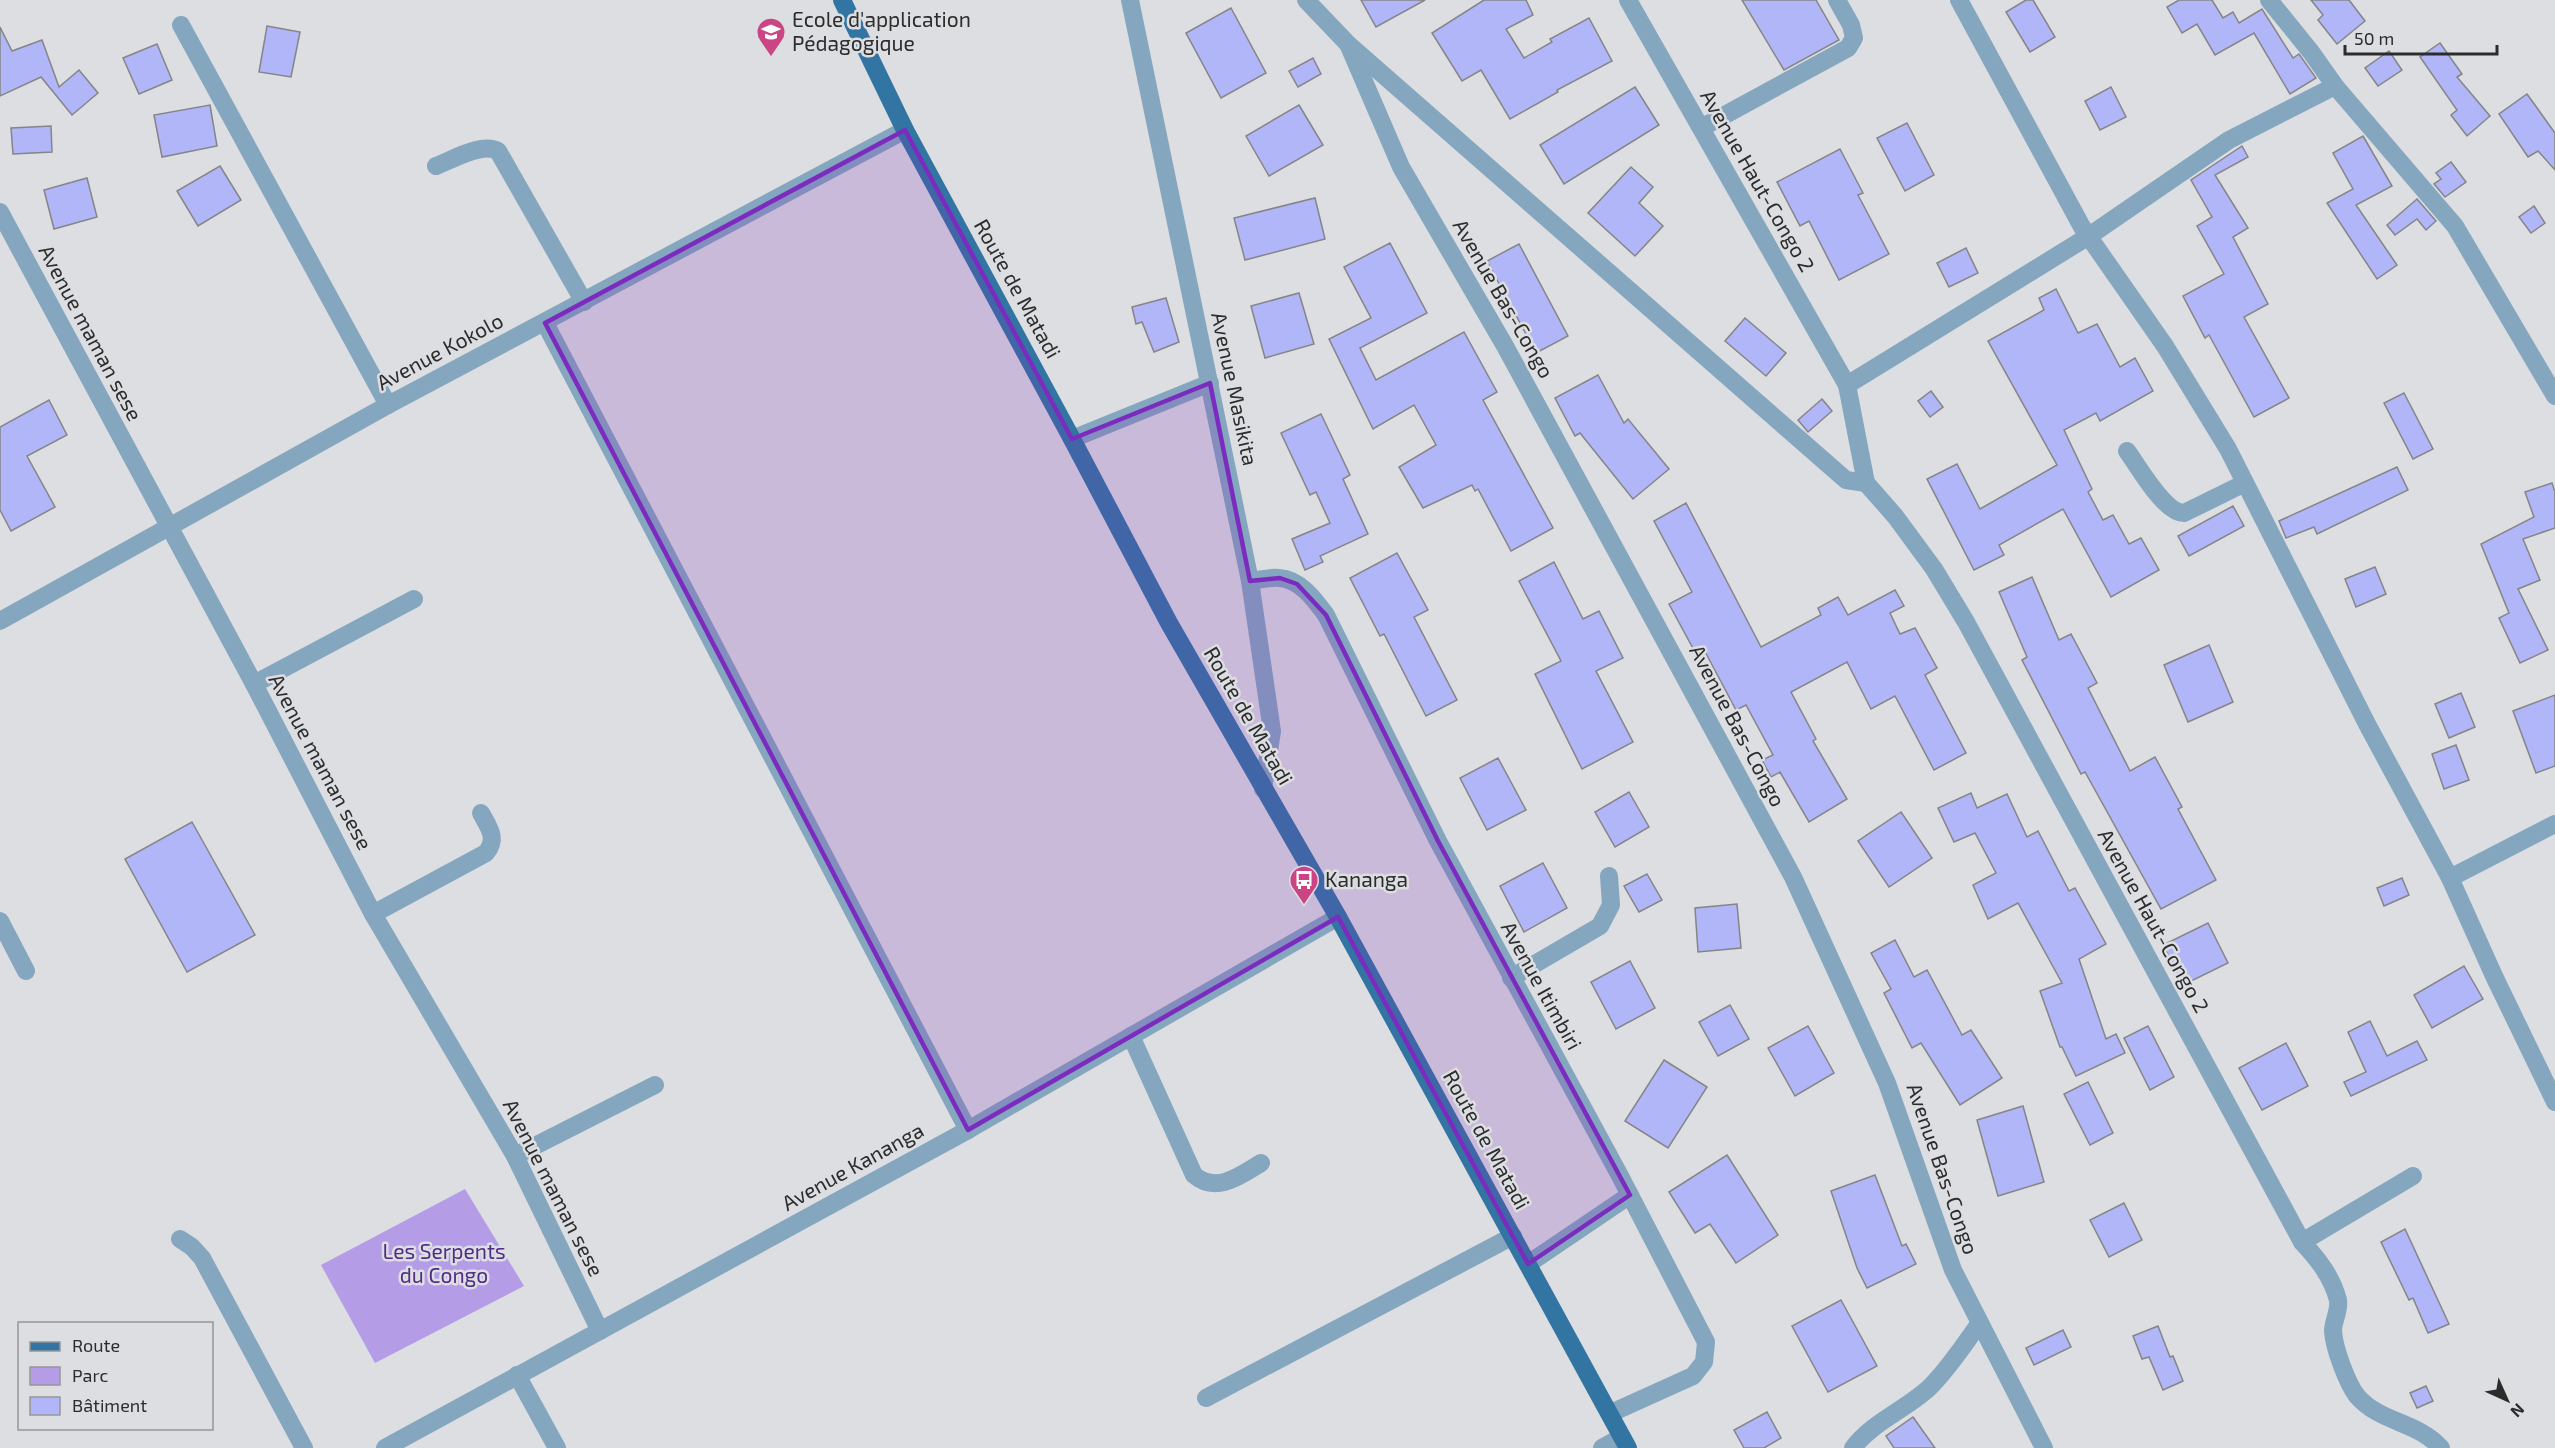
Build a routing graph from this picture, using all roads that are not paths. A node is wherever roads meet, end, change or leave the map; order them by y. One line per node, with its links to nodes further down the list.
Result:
1 (842, 0): 12 (main road, Route de Matadi)
2 (1130, 0): 18 (street, Avenue Masikita)
3 (1306, 0): 9 (street)
4 (1628, 0): 11 (street, Avenue Haut-Congo 2)
5 (1837, 0): 11 (street)
6 (1959, 0): 15 (street)
7 (2269, 0): 10 (street)
8 (181, 25): 21 (street)
9 (1348, 44): 24 (street); 53 (street, Avenue Bas-Congo)
10 (2335, 86): 15 (street); 20 (street)
11 (1701, 128): 19 (street, Avenue Haut-Congo 2)
12 (905, 130): 16 (street, Avenue Kokolo); 22 (main road, Route de Matadi)
13 (436, 166): 16 (street)
14 (0, 212): 26 (street, Avenue maman sese)
15 (2089, 236): 19 (street); 25 (street)
16 (584, 302): 17 (street, Avenue Kokolo)
17 (545, 322): 21 (street, Avenue Kokolo); 44 (street)
18 (1210, 383): 22 (street); 27 (street, Avenue Masikita)
19 (1847, 385): 24 (street, Avenue Haut-Congo 2)
20 (2555, 396)
21 (388, 405): 26 (street, Avenue Kokolo)
22 (1072, 439): 31 (main road, Route de Matadi)
23 (2127, 451): 25 (street)
24 (1866, 483): 51 (street, Avenue Haut-Congo 2)
25 (2245, 483): 35 (street)
26 (169, 529): 29 (street, Avenue Kokolo); 30 (street, Avenue maman sese)
27 (1250, 581): 31 (street, Avenue Masikita); 40 (street, Avenue Itimbiri)
28 (414, 599): 30 (street)
29 (0, 621)
30 (254, 684): 36 (street, Avenue maman sese)
31 (1263, 789): 37 (main road, Route de Matadi)
32 (481, 813): 36 (street)
33 (2555, 824): 35 (street)
34 (1609, 876): 40 (street)
35 (2450, 878): 43 (street)
36 (373, 914): 45 (street, Avenue maman sese)
37 (1338, 917): 41 (street, Avenue Kananga); 49 (main road, Route de Matadi)
38 (0, 921): 39 (street)
39 (26, 971)
40 (1511, 978): 48 (street, Avenue Itimbiri)
41 (1131, 1036): 44 (street, Avenue Kananga); 46 (street)
42 (655, 1086): 45 (street)
43 (2555, 1102)
44 (968, 1130): 54 (street, Avenue Kananga)
45 (515, 1156): 54 (street, Avenue maman sese)
46 (1261, 1163)
47 (2413, 1176): 51 (street)
48 (1630, 1195): 52 (street); 57 (street, Avenue Itimbiri)
49 (1513, 1236): 52 (main road, Route de Matadi); 56 (street)
50 (180, 1239): 59 (street)
51 (2302, 1242): 65 (street, Avenue Haut-Congo 2)
52 (1528, 1264): 57 (main road, Route de Matadi)
53 (1979, 1324): 63 (street); 64 (street, Avenue Bas-Congo)
54 (600, 1331): 55 (street, Avenue Kananga)
55 (517, 1376): 60 (street, Avenue Kananga); 61 (street)
56 (1206, 1398)
57 (1611, 1413): 58 (main road, Route de Matadi)
58 (1625, 1443): 62 (street)
59 (304, 1448)
60 (385, 1448)
61 (557, 1448)
62 (1602, 1448)
63 (1852, 1448)
64 (2044, 1448)
65 (2441, 1448)

